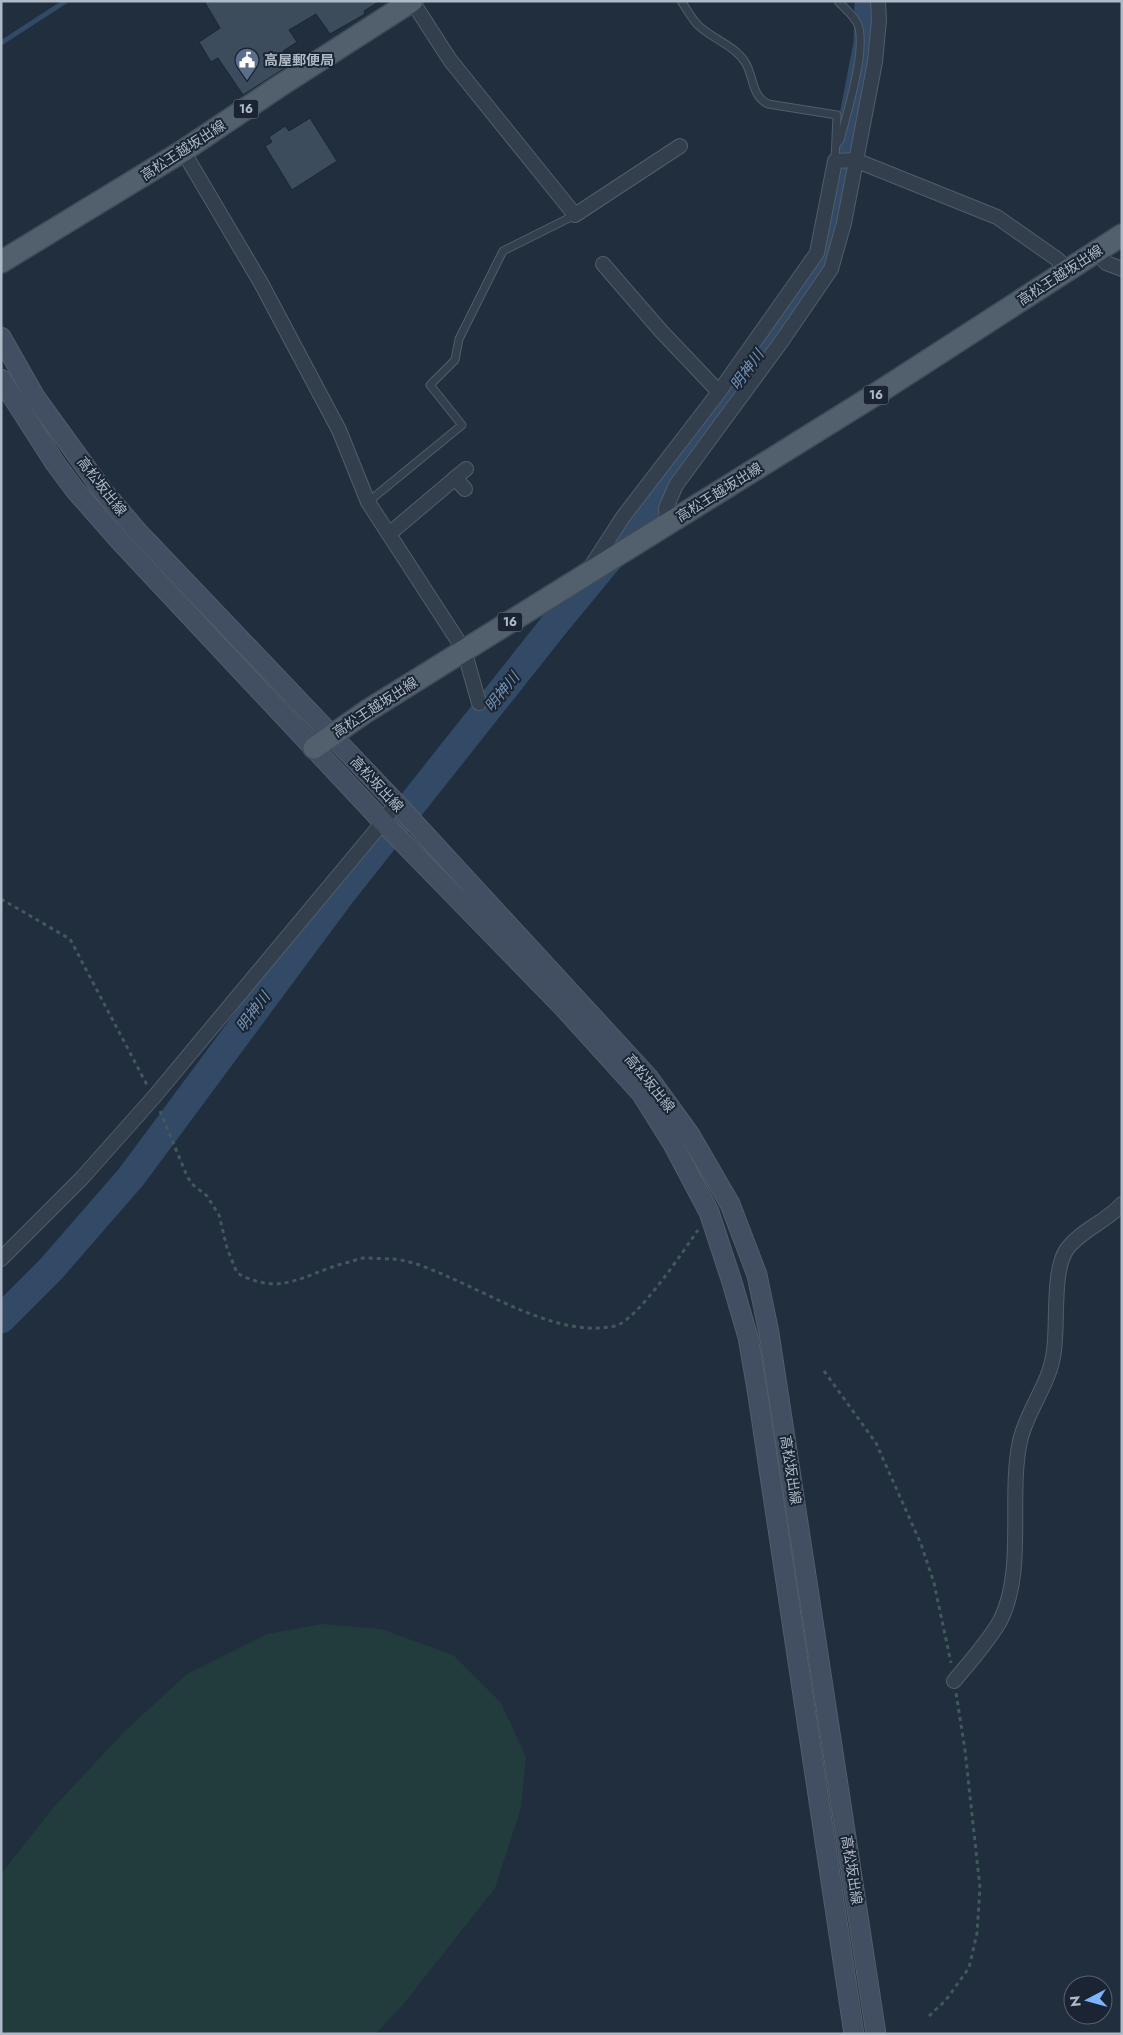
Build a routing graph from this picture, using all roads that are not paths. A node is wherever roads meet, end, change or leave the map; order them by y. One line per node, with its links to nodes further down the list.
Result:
1 (412, 1): 7 (main road, 高松王越坂出線 / 16); 10 (street)
2 (681, 1): 5 (lane)
3 (838, 1): 5 (lane)
4 (878, 1): 8 (street)
5 (837, 145): 9 (lane)
6 (680, 146): 10 (street)
7 (183, 151): 13 (main road, 高松王越坂出線 / 16); 23 (street)
8 (855, 160): 9 (street); 16 (street); 24 (street)
9 (835, 161): 19 (street)
10 (575, 215): 23 (lane)
11 (1122, 235): 12 (main road, 高松王越坂出線 / 16)
12 (1097, 250): 15 (street); 16 (main road, 高松王越坂出線 / 16)
13 (1, 262)
14 (602, 264): 19 (street)
15 (1122, 268)
16 (1068, 270): 24 (main road, 高松王越坂出線 / 16)
17 (1, 337): 29 (main road, 高松坂出線)
18 (1, 379): 30 (main road, 高松坂出線)
19 (719, 392): 26 (street)
20 (466, 469): 21 (street)
21 (455, 478): 22 (street); 25 (street)
22 (465, 489)
23 (368, 502): 25 (street)
24 (666, 525): 26 (main road, 高松王越坂出線 / 16)
25 (389, 534): 27 (street)
26 (586, 574): 27 (main road, 高松王越坂出線 / 16)
27 (464, 650): 28 (street); 29 (main road, 高松王越坂出線 / 16)
28 (479, 703)
29 (331, 735): 30 (main road, 高松王越坂出線 / 16); 31 (main road, 高松坂出線)
30 (314, 748): 32 (main road, 高松坂出線)
31 (401, 809): 32 (street); 37 (main road, 高松坂出線)
32 (388, 827): 34 (street); 36 (main road, 高松坂出線)
33 (1122, 1204): 35 (street)
34 (1, 1259)
35 (954, 1681)
36 (854, 2034)
37 (876, 2034)

